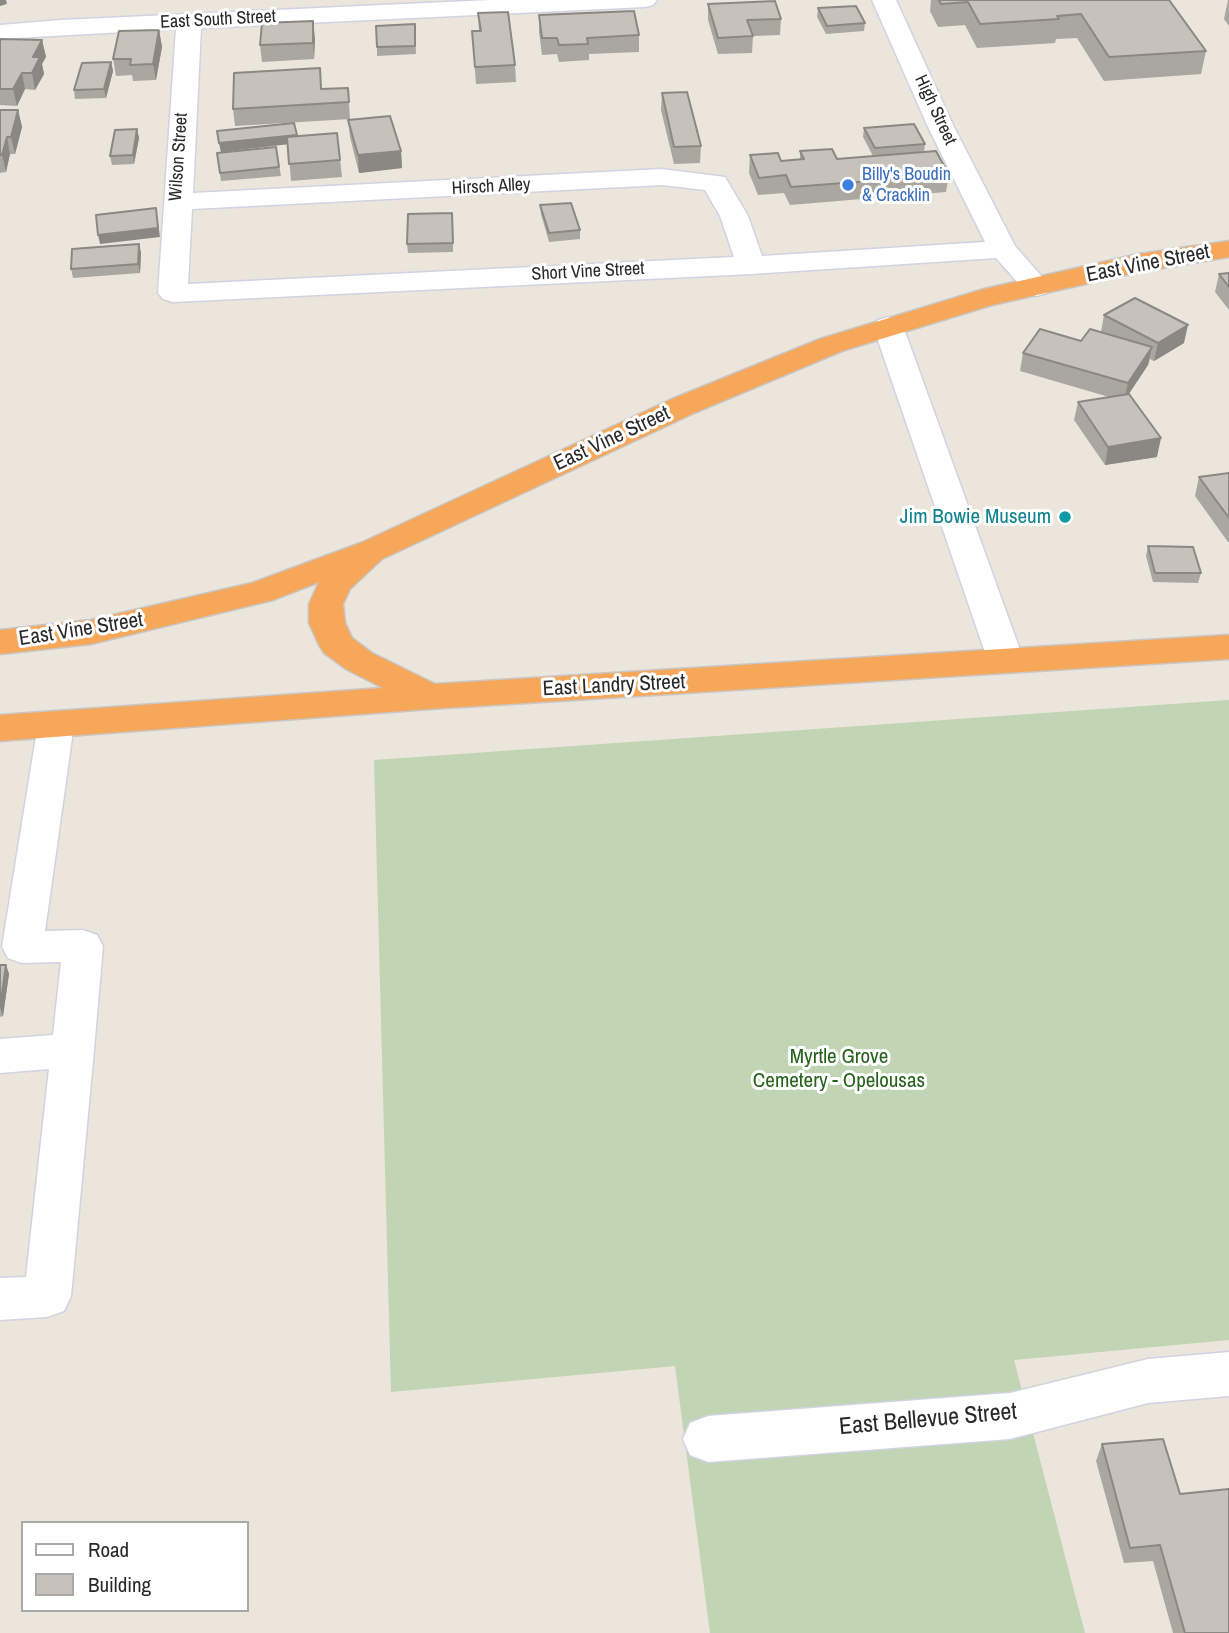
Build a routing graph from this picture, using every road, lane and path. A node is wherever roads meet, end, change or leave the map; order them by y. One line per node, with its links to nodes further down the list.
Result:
1 (66, 0): 6 (street)
2 (627, 0): 3 (street, East South Street); 5 (street, East South Street)
3 (645, 0)
4 (884, 0): 9 (street, High Street)
5 (189, 21): 6 (street, East South Street); 8 (street, Wilson Street)
6 (61, 27): 7 (street, East South Street)
7 (0, 32)
8 (177, 202): 11 (street, Hirsch Alley); 13 (street, Wilson Street)
9 (1003, 249): 11 (street, Short Vine Street); 12 (street, High Street)
10 (1229, 249): 12 (highway, East Vine Street)
11 (751, 265): 13 (street, Short Vine Street)
12 (1037, 287): 14 (highway, East Vine Street)
13 (173, 292)
14 (888, 326): 15 (highway, East Vine Street); 18 (street)
15 (375, 549): 16 (highway, East Vine Street); 19 (highway)
16 (0, 642)
17 (1229, 647): 18 (highway, East Landry Street)
18 (1006, 661): 19 (highway, East Landry Street)
19 (430, 697): 20 (highway, East Landry Street)
20 (56, 724): 21 (highway, East Landry Street); 22 (street)
21 (0, 728)
22 (11, 947): 23 (street)
23 (73, 1050): 24 (street); 25 (street)
24 (0, 1056)
25 (0, 1299)
26 (1229, 1374): 27 (street, East Bellevue Street)
27 (708, 1439)

